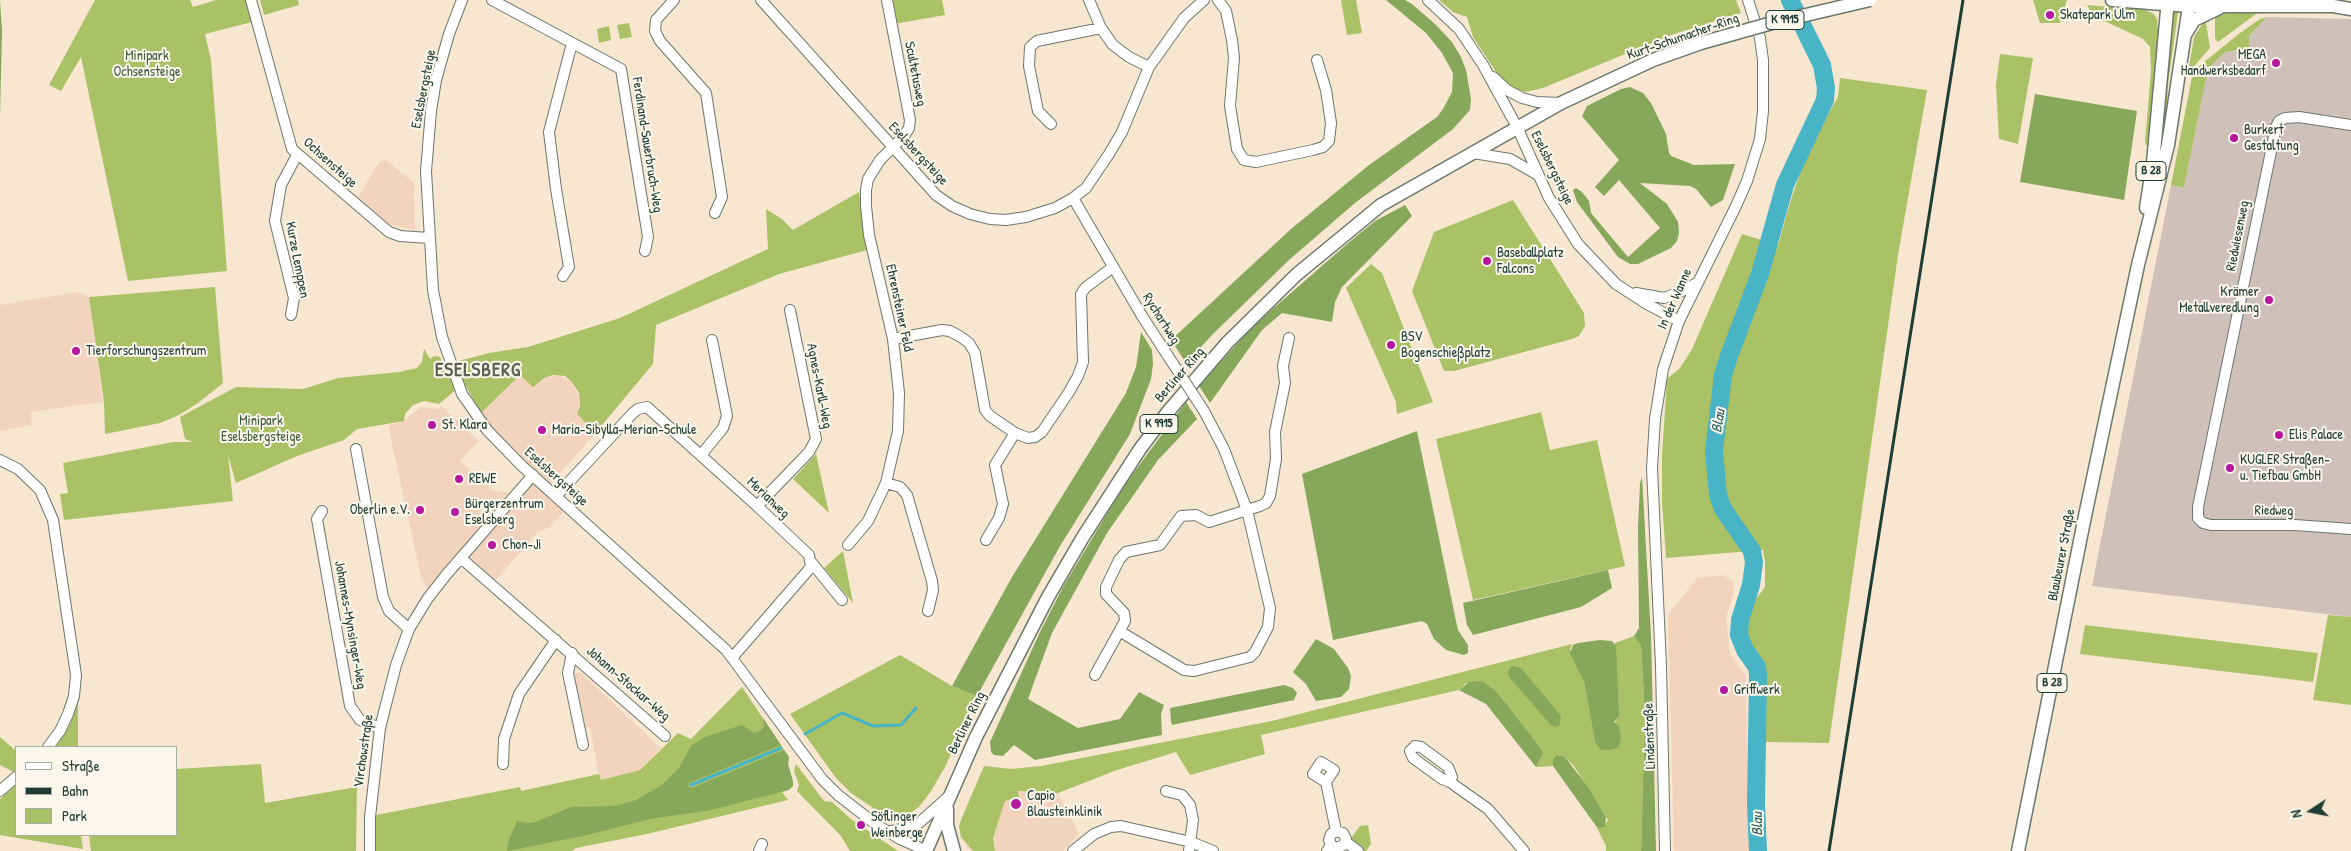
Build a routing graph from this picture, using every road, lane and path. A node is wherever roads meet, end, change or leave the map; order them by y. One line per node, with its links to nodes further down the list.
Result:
1 (251, 0): 30 (street, Ochsensteige)
2 (462, 0): 34 (street, Eselsbergsteige)
3 (492, 0): 20 (street, Ferdinand-Sauerbruch-Weg)
4 (674, 0): 33 (street)
5 (761, 0): 28 (street, Eselsbergsteige)
6 (887, 0): 28 (street, Scultetusweg)
7 (1089, 0): 18 (street)
8 (1204, 0): 23 (street, Eselsbergsteige)
9 (1218, 0): 21 (street)
10 (1428, 0): 22 (street, Eselsbergsteige)
11 (1748, 0): 39 (street, In der Wanne)
12 (1870, 0): 24 (main road, Kurt-Schumacher-Ring / K 9915, bridge)
13 (2112, 0): 14 (main road)
14 (2167, 2): 15 (main road); 36 (main road, B 28)
15 (2189, 3): 16 (main road); 19 (main road, B 28)
16 (2226, 6): 17 (main road); 19 (main road)
17 (2351, 10)
18 (1101, 28): 23 (street); 25 (street)
19 (2185, 34): 36 (main road, B 28)
20 (572, 43): 35 (street, Ferdinand-Sauerbruch-Weg); 38 (street)
21 (1318, 60)
22 (1483, 65): 24 (street); 27 (street, Eselsbergsteige)
23 (1150, 67): 32 (street, Eselsbergsteige)
24 (1561, 103): 27 (main road, Kurt-Schumacher-Ring / K 9915)
25 (1051, 124)
26 (2351, 125): 57 (street, Riedwiesenweg)
27 (1516, 127): 29 (main road, Berliner Ring / K 9915); 31 (street, Eselsbergsteige)
28 (892, 147): 32 (street, Eselsbergsteige); 45 (street, Ehrensteiner Feld)
29 (1472, 152): 31 (street); 82 (main road, Berliner Ring / K 9915)
30 (297, 155): 34 (street, Ochsensteige); 42 (street, Kurze Lemppen)
31 (1539, 176): 40 (street, Eselsbergsteige)
32 (1073, 198): 37 (street, Rychartweg)
33 (715, 212)
34 (429, 238): 51 (street, Eselsbergsteige)
35 (645, 251)
36 (2138, 265): 96 (main road, Blaubeurer Straße / B 28)
37 (1113, 267): 47 (street); 55 (street, Rychartweg, bridge)
38 (562, 276)
39 (1696, 282): 40 (street); 43 (street, In der Wanne)
40 (1623, 289): 43 (street, Eselsbergsteige)
41 (790, 310): 54 (street, Agnes-Karll-Weg)
42 (291, 315)
43 (1679, 321): 65 (street, In der Wanne)
44 (1289, 338): 55 (street)
45 (893, 339): 47 (street); 52 (street, Ehrensteiner Feld)
46 (712, 340): 49 (street)
47 (1015, 433): 59 (street)
48 (356, 449): 66 (street)
49 (701, 455): 53 (street, Merianweg); 54 (street, Merianweg)
50 (0, 460): 75 (street)
51 (533, 475): 53 (street, Eselsbergsteige); 61 (street, Virchowstraße)
52 (886, 483): 60 (street, Ehrensteiner Feld); 64 (street)
53 (556, 496): 70 (street, Eselsbergsteige)
54 (757, 506): 62 (street, Merianweg)
55 (1247, 510): 67 (street); 67 (street, Rychartweg)
56 (322, 511): 72 (street, Johannes-Mynsinger-Weg)
57 (2198, 518): 58 (street, Riedweg)
58 (2351, 529)
59 (986, 540)
60 (848, 545)
61 (462, 558): 66 (street, Virchowstraße); 68 (street, Johann-Stockar-Weg)
62 (812, 563): 63 (street, Merianweg); 70 (street)
63 (842, 600)
64 (928, 611)
65 (1659, 620): 95 (street, Lindenstraße)
66 (409, 629): 72 (street, Virchowstraße)
67 (1121, 632): 71 (street)
68 (556, 640): 69 (street, Johann-Stockar-Weg); 76 (street)
69 (572, 653): 73 (street, Johann-Stockar-Weg); 74 (street, Johann-Stockar-Weg)
70 (732, 658): 84 (street, Eselsbergsteige)
71 (1096, 674)
72 (380, 728): 88 (street, Virchowstraße)
73 (665, 736)
74 (583, 745)
75 (49, 746)
76 (504, 764)
77 (15, 778): 80 (street)
78 (1326, 782): 83 (street)
79 (1450, 782): 94 (street)
80 (0, 790)
81 (1166, 791): 86 (street)
82 (949, 799): 84 (street); 89 (main road, Berliner Ring / K 9915); 90 (main road)
83 (1336, 831): 85 (street); 87 (street)
84 (888, 832): 89 (street, Eselsbergsteige)
85 (1346, 842): 87 (street); 93 (street)
86 (1190, 846): 91 (street); 92 (street)
87 (1329, 848)
88 (370, 851)
89 (926, 851)
90 (954, 851)
91 (1073, 851)
92 (1213, 851)
93 (1358, 851)
94 (1524, 851)
95 (1665, 851)
96 (2018, 851)

